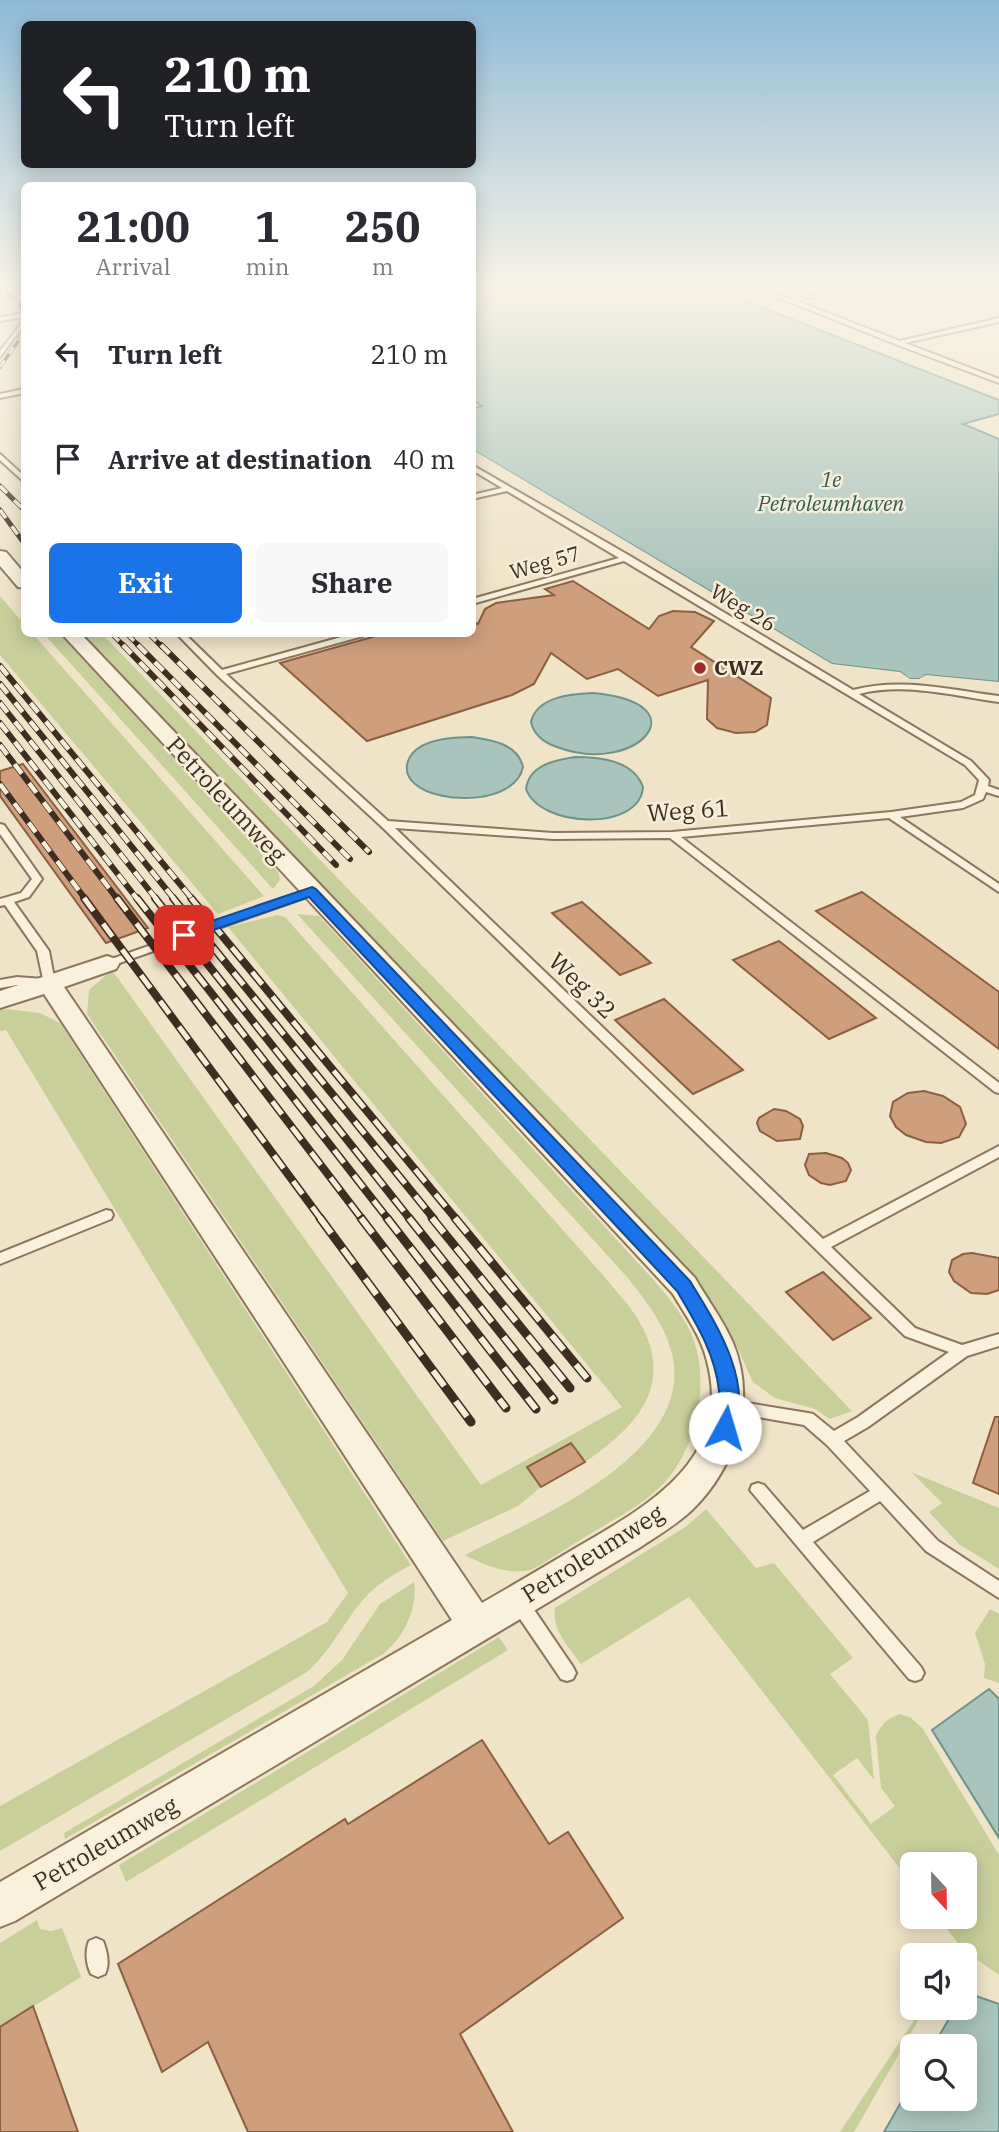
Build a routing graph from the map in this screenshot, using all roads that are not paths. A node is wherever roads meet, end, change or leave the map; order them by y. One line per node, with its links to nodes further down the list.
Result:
1 (21, 392): 2 (lane)
2 (0, 396)
3 (0, 456): 5 (lane)
4 (476, 470): 6 (lane, Weg 26)
5 (21, 477)
6 (507, 489): 7 (lane); 9 (lane, Weg 26)
7 (476, 496)
8 (0, 556): 10 (street)
9 (626, 558): 11 (lane, Weg 57); 16 (lane, Weg 26)
10 (21, 580)
11 (476, 601)
12 (74, 637): 25 (street, Petroleumweg)
13 (184, 637): 15 (lane, Weg 32)
14 (349, 637): 15 (lane)
15 (220, 673): 21 (lane, Weg 32)
16 (850, 694): 17 (lane); 18 (lane, Weg 26)
17 (999, 699)
18 (982, 788): 19 (lane); 20 (lane, Weg 61)
19 (999, 793)
20 (891, 815): 23 (lane, Weg 61); 24 (lane)
21 (385, 824): 23 (lane, Weg 61); 34 (lane, Weg 32)
22 (0, 827): 26 (lane)
23 (672, 835): 31 (lane)
24 (999, 889)
25 (312, 892): 27 (lane); 38 (street, Petroleumweg)
26 (4, 902): 29 (lane)
27 (107, 964): 29 (street)
28 (0, 984): 29 (lane)
29 (49, 984): 30 (street); 45 (street)
30 (0, 1000)
31 (999, 1089)
32 (999, 1152): 34 (lane)
33 (106, 1215): 35 (lane)
34 (820, 1247): 37 (lane, Weg 32)
35 (0, 1259)
36 (999, 1340): 37 (lane)
37 (962, 1351): 39 (lane)
38 (729, 1406): 39 (lane); 44 (street, Petroleumweg)
39 (833, 1440): 41 (lane)
40 (758, 1490): 42 (lane)
41 (882, 1492): 42 (lane); 43 (lane)
42 (801, 1539): 47 (lane)
43 (999, 1590)
44 (518, 1601): 45 (street, Petroleumweg); 46 (lane)
45 (476, 1625): 48 (street, Petroleumweg)
46 (567, 1673)
47 (915, 1673)
48 (0, 1906)

